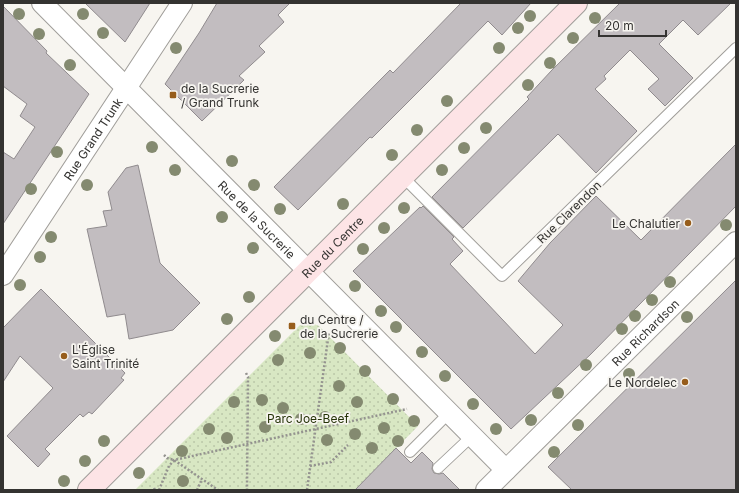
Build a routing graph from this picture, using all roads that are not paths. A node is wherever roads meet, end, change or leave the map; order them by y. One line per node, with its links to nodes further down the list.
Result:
1 (42, 3): 5 (street, Rue de la Sucrerie)
2 (182, 3): 5 (street, Rue Grand Trunk)
3 (576, 3): 6 (street, Rue du Centre)
4 (736, 48): 6 (lane, Rue Clarendon)
5 (126, 87): 8 (street, Rue de la Sucrerie); 9 (street, Rue Grand Trunk)
6 (402, 176): 8 (street, Rue du Centre)
7 (736, 242): 14 (street, Rue Richardson)
8 (308, 270): 10 (street, Rue de la Sucrerie); 15 (street, Rue du Centre)
9 (3, 275)
10 (449, 413): 11 (street, Rue de la Sucrerie); 12 (lane)
11 (472, 436): 13 (lane); 14 (street, Rue de la Sucrerie)
12 (410, 452)
13 (438, 468)
14 (506, 470): 16 (street, Rue Richardson)
15 (89, 490)
16 (486, 490)

